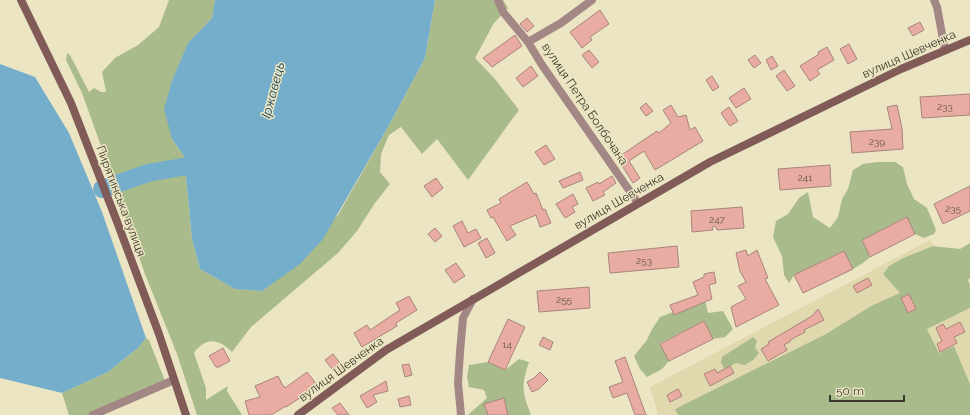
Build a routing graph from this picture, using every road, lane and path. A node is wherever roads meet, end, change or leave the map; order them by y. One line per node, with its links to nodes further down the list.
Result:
1 (21, 0): 10 (street, Пирятинська вулиця)
2 (498, 0): 6 (street)
3 (592, 0): 6 (street, вулиця Петра Болбочана)
4 (934, 0): 7 (street)
5 (970, 40): 7 (street, вулиця Шевченка)
6 (528, 42): 8 (street, вулиця Петра Болбочана)
7 (946, 50): 8 (street, вулиця Шевченка)
8 (638, 204): 9 (street, вулиця Шевченка)
9 (472, 299): 13 (street, вулиця Шевченка); 14 (street)
10 (174, 380): 11 (street); 12 (street, Пирятинська вулиця)
11 (93, 415)
12 (186, 415)
13 (298, 415)
14 (461, 415)

